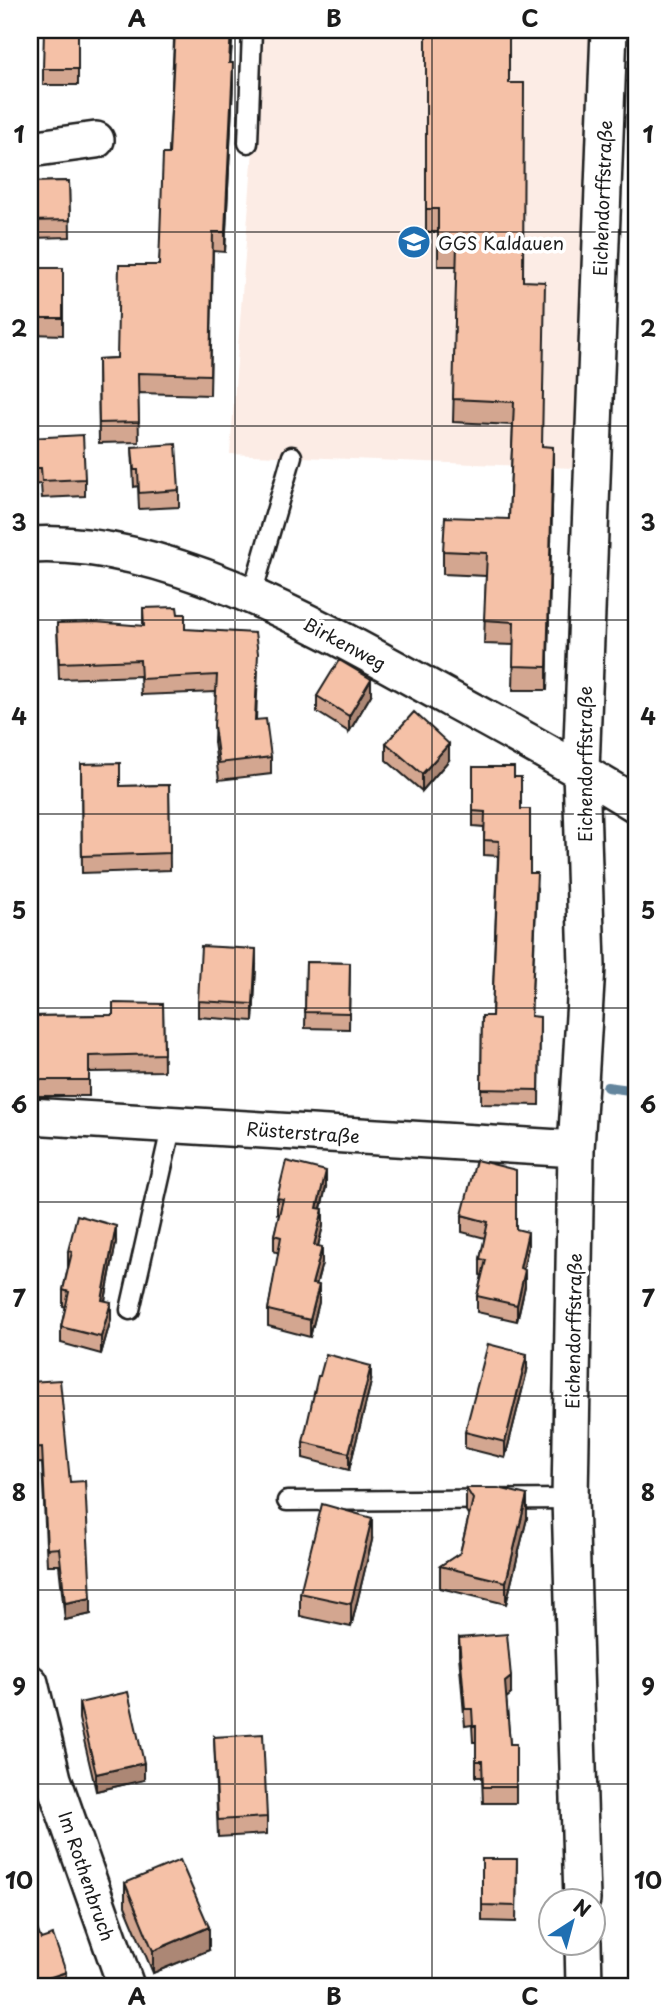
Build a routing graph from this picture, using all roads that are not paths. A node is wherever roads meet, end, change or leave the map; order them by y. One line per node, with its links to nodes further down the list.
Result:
1 (252, 30): 4 (lane)
2 (608, 30): 9 (street, Eichendorffstraße)
3 (96, 140): 5 (street)
4 (248, 143)
5 (30, 149)
6 (292, 456): 8 (lane)
7 (30, 545): 8 (street, Birkenweg)
8 (251, 598): 9 (street, Birkenweg)
9 (581, 770): 10 (street, Birkenweg); 13 (street, Eichendorffstraße)
10 (637, 805)
11 (30, 1116): 12 (street, Rüsterstraße)
12 (172, 1124): 13 (street, Rüsterstraße); 14 (lane)
13 (576, 1149): 15 (street, Eichendorffstraße)
14 (130, 1310)
15 (570, 1499): 16 (lane); 18 (street, Eichendorffstraße)
16 (287, 1501)
17 (30, 1683): 20 (street, Im Rothenbruch)
18 (582, 1886)
19 (583, 1956): 21 (street)
20 (126, 1986)
21 (584, 1986)

